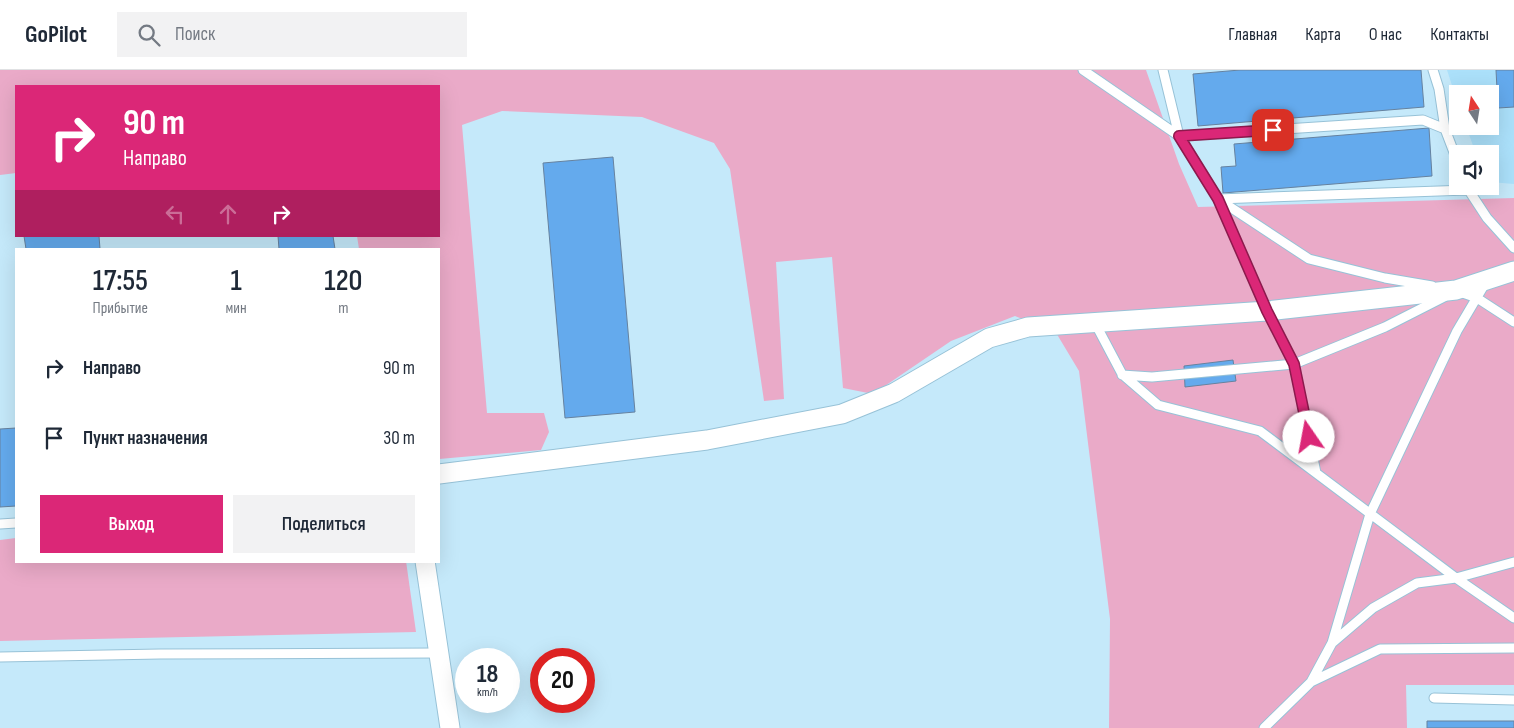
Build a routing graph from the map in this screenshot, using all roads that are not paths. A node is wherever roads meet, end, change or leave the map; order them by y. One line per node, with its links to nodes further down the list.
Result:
1 (1083, 70): 5 (lane)
2 (1163, 70): 5 (lane)
3 (1433, 70): 4 (lane)
4 (1446, 129): 5 (lane); 6 (lane)
5 (1179, 136): 9 (lane)
6 (1452, 145)
7 (1449, 189): 9 (lane)
8 (1471, 195): 10 (lane)
9 (1218, 199): 13 (lane); 15 (lane)
10 (1514, 248)
11 (1514, 271): 12 (street)
12 (1487, 280): 13 (street); 14 (lane)
13 (1456, 290): 14 (lane); 15 (street); 18 (lane)
14 (1477, 298): 16 (lane); 22 (lane)
15 (1267, 311): 17 (street); 18 (lane)
16 (1514, 322)
17 (1095, 323): 19 (lane); 21 (street)
18 (1294, 364): 19 (lane); 20 (lane)
19 (1122, 374): 20 (lane)
20 (1316, 473): 22 (lane)
21 (440, 474)
22 (1370, 514): 27 (lane); 29 (lane)
23 (15, 523): 24 (lane)
24 (0, 524)
25 (1514, 562): 27 (lane)
26 (425, 563): 31 (street)
27 (1456, 578): 28 (lane); 29 (lane)
28 (1514, 618)
29 (1332, 643): 33 (lane)
30 (1514, 648): 33 (lane)
31 (439, 653): 32 (lane); 36 (street)
32 (0, 657)
33 (1311, 682): 37 (lane)
34 (1434, 698): 35 (lane)
35 (1514, 700)
36 (450, 728)
37 (1264, 728)

